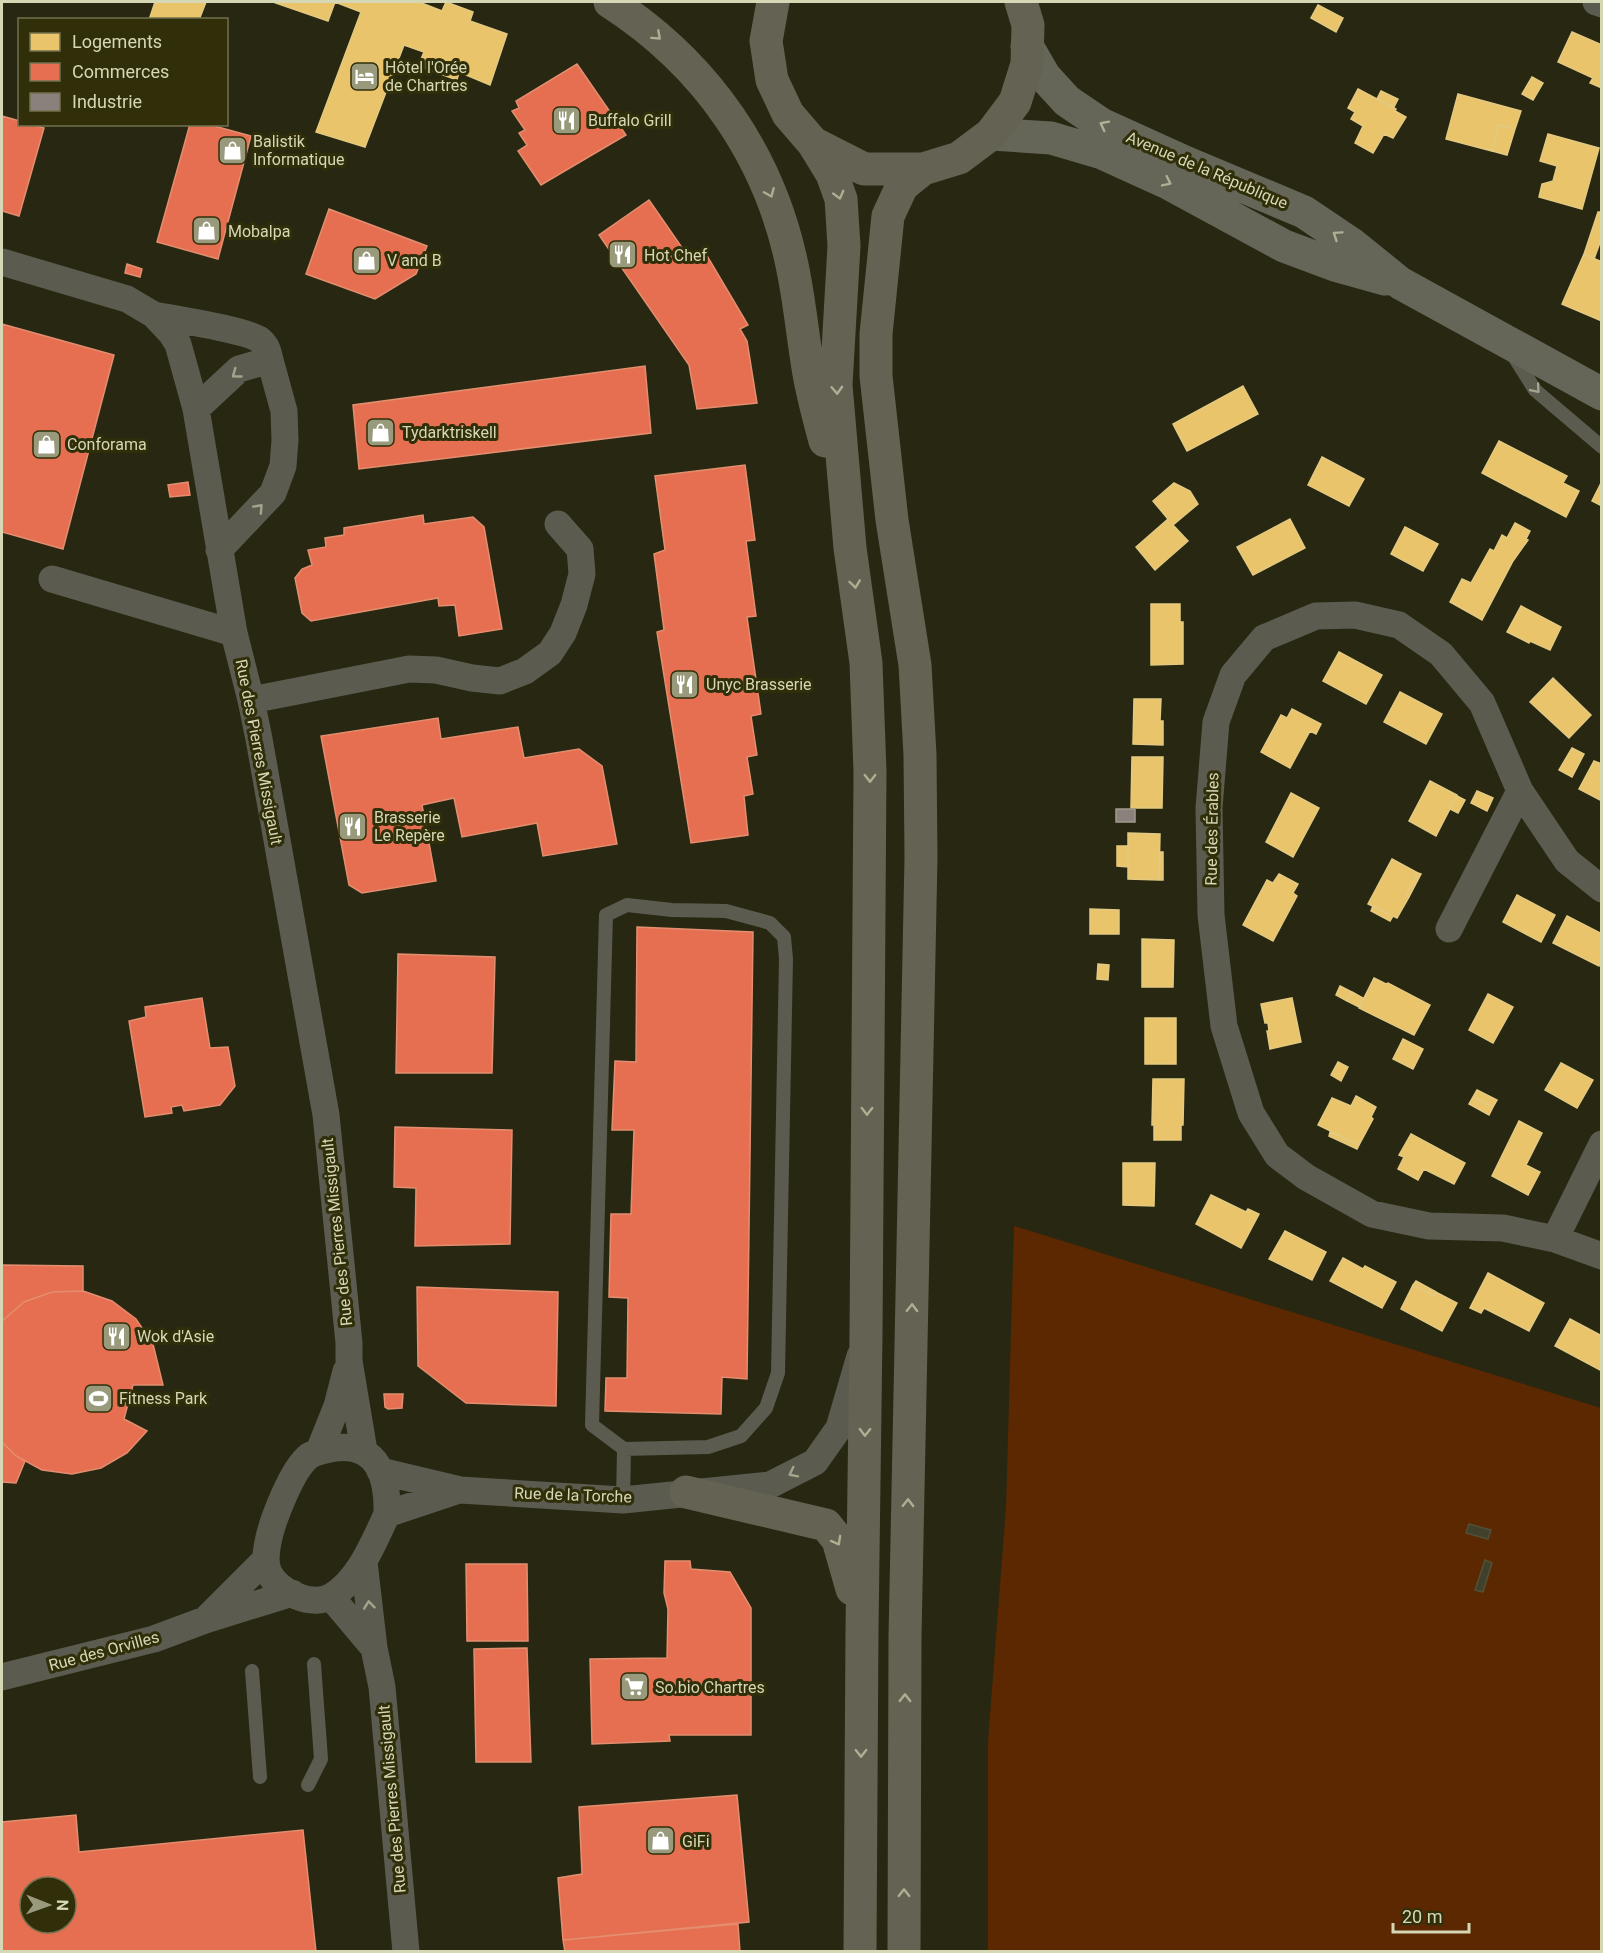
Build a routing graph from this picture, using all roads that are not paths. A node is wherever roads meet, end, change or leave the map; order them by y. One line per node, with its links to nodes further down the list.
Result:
1 (610, 2): 21 (main road, one-way to 21)
2 (745, 2): 7 (main road)
3 (773, 2): 7 (main road)
4 (1021, 2): 8 (main road)
5 (1596, 2): 6 (street)
6 (1602, 4)
7 (766, 41): 10 (main road)
8 (1028, 46): 9 (main road); 13 (main road, Avenue de la République, one-way to 8)
9 (991, 135): 11 (main road); 13 (main road, Avenue de la République, one-way to 13)
10 (813, 143): 11 (main road); 21 (main road, one-way to 21)
11 (922, 169): 55 (main road, one-way to 11)
12 (2, 262): 14 (street, Rue des Pierres Missigault)
13 (1400, 283): 15 (main road, Avenue de la République)
14 (154, 315): 16 (street); 18 (street, Rue des Pierres Missigault)
15 (1504, 340): 17 (main road, Avenue de la République); 19 (lane, one-way to 19)
16 (270, 360): 18 (street, one-way to 18); 22 (street, one-way to 16)
17 (1602, 394)
18 (196, 409): 22 (street, Rue des Pierres Missigault)
19 (1602, 447)
20 (558, 524): 25 (street)
21 (850, 548): 32 (main road, one-way to 32)
22 (219, 550): 24 (street, Rue des Pierres Missigault)
23 (52, 579): 24 (street)
24 (234, 633): 25 (street, Rue des Pierres Missigault)
25 (251, 700): 33 (street, Rue des Pierres Missigault)
26 (1520, 791): 27 (street, Rue des Érables); 28 (street); 30 (street, Rue des Érables)
27 (1602, 889)
28 (1449, 929)
29 (1602, 1144): 30 (street)
30 (1555, 1239): 31 (street, Rue des Érables)
31 (1602, 1256)
32 (866, 1335): 38 (street, Rue de la Torche, one-way to 38); 46 (main road, one-way to 46)
33 (349, 1361): 35 (street, Rue des Pierres Missigault); 36 (street, Rue des Pierres Missigault)
34 (624, 1449): 34 (lane); 39 (lane)
35 (319, 1451): 36 (street); 41 (street)
36 (372, 1461): 37 (street); 40 (street)
37 (460, 1490): 39 (street, Rue de la Torche); 40 (street)
38 (686, 1492): 39 (street, Rue de la Torche); 46 (main road, one-way to 46)
39 (623, 1500)
40 (387, 1515): 42 (street)
41 (266, 1560): 43 (street); 45 (street, Rue des Orvilles)
42 (364, 1562): 44 (street); 47 (street, Rue des Pierres Missigault, one-way to 42)
43 (292, 1593): 44 (street); 45 (street, Rue des Orvilles)
44 (330, 1597): 47 (street)
45 (205, 1620): 50 (street, Rue des Orvilles)
46 (862, 1630): 54 (main road, one-way to 54)
47 (374, 1648): 53 (street, Rue des Pierres Missigault)
48 (314, 1664): 52 (lane)
49 (252, 1671): 51 (lane)
50 (2, 1677)
51 (260, 1777)
52 (308, 1785)
53 (406, 1952)
54 (860, 1952)
55 (904, 1952)

